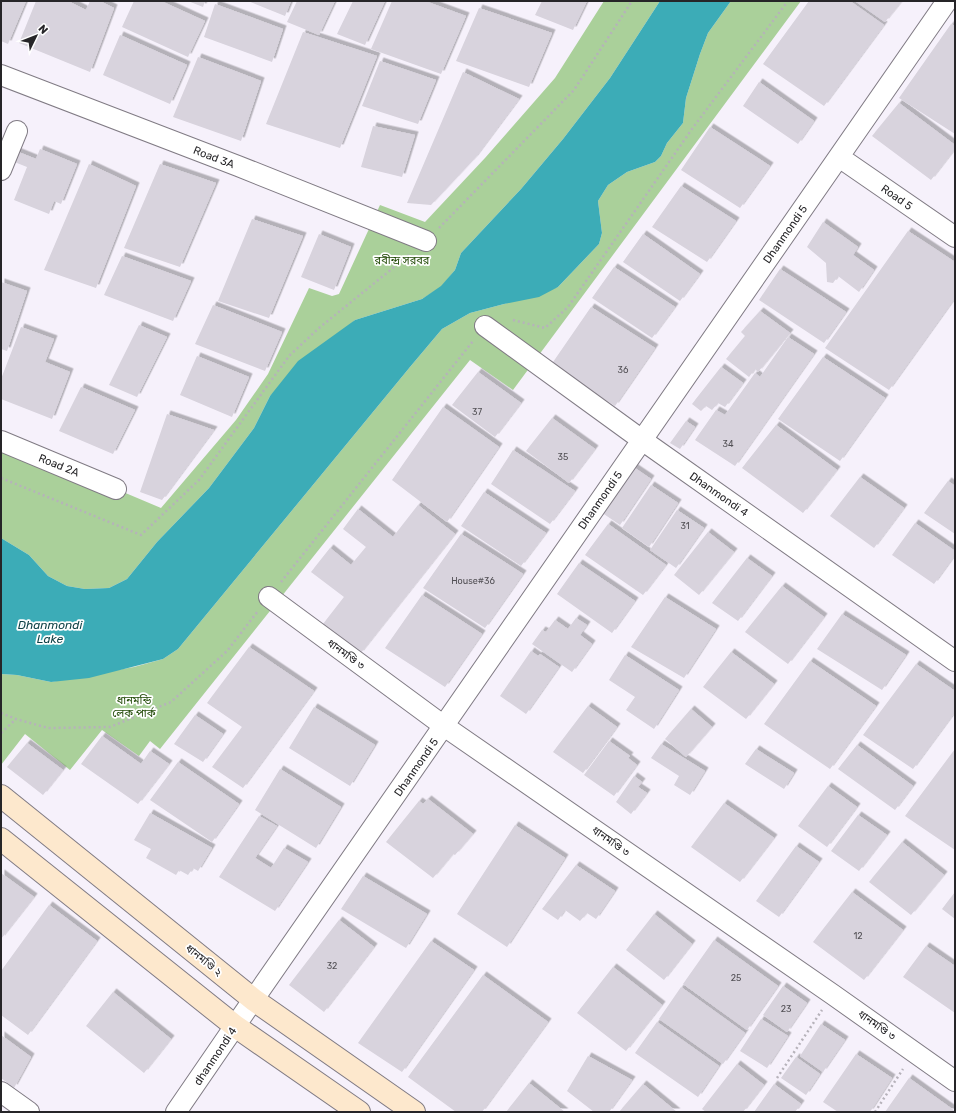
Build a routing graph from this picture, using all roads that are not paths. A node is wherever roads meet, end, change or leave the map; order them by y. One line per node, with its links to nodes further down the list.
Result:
1 (947, 1): 4 (street, Dhanmondi 5)
2 (1, 75): 7 (street, Road 3A)
3 (16, 131): 5 (street)
4 (839, 157): 6 (street, Road 5); 9 (street, Dhanmondi 5)
5 (1, 170)
6 (955, 237)
7 (426, 241)
8 (485, 326): 9 (street, Dhanmondi 4)
9 (642, 440): 13 (street, Dhanmondi 4); 14 (street, Dhanmondi 5)
10 (1, 441): 11 (street, Road 2A)
11 (116, 489)
12 (269, 597): 14 (street, ধানমণ্ডি ৩)
13 (955, 661)
14 (444, 726): 17 (street, Dhanmondi 5); 19 (street, ধানমণ্ডি ৩)
15 (1, 796): 17 (main road, ধানমণ্ডি ২)
16 (1, 839): 18 (main road)
17 (254, 1000): 18 (street, dhanmondi 4); 24 (main road, ধানমণ্ডি ২)
18 (235, 1026): 22 (street, dhanmondi 4); 23 (main road)
19 (955, 1081)
20 (1, 1092): 21 (street)
21 (30, 1112)
22 (176, 1112)
23 (359, 1112)
24 (414, 1112)

